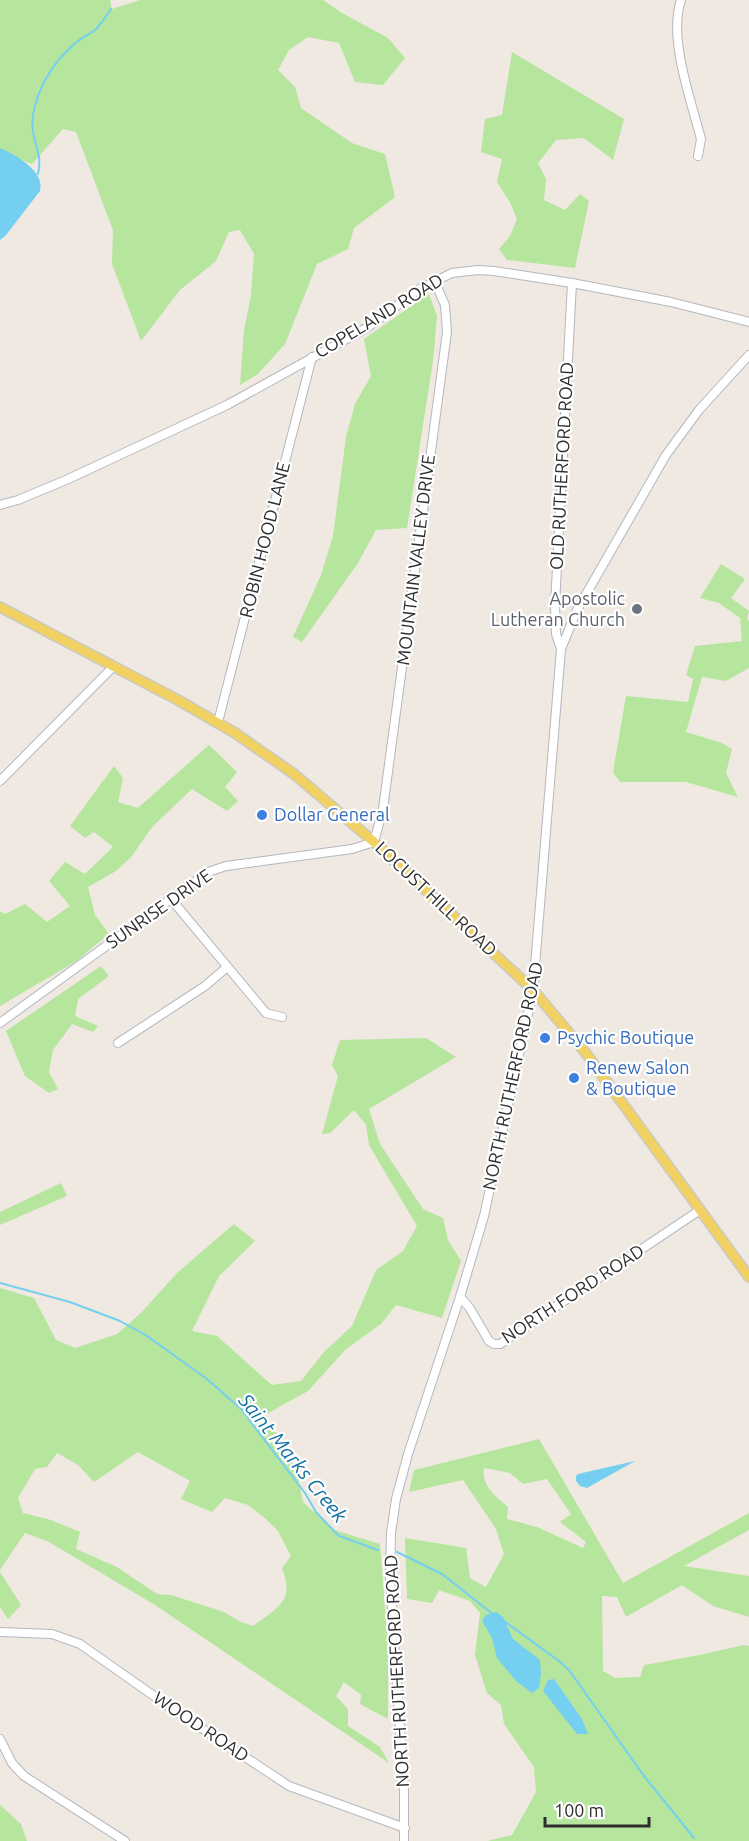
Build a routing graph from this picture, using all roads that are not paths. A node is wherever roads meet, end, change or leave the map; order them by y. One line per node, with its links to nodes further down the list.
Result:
1 (681, 0): 2 (street)
2 (698, 156)
3 (434, 280): 4 (street, COPELAND ROAD); 7 (street, COPELAND ROAD); 14 (street, MOUNTAIN VALLEY DRIVE)
4 (572, 283): 5 (street, COPELAND ROAD); 10 (street, OLD RUTHERFORD ROAD)
5 (749, 322)
6 (749, 355): 10 (street, NORTH RUTHERFORD ROAD)
7 (312, 357): 8 (street, COPELAND ROAD); 12 (street, ROBIN HOOD LANE)
8 (0, 505)
9 (0, 607): 11 (main road, LOCUST HILL ROAD)
10 (561, 649): 17 (street, NORTH RUTHERFORD ROAD)
11 (114, 666): 12 (main road, LOCUST HILL ROAD); 13 (street)
12 (218, 722): 14 (main road, LOCUST HILL ROAD)
13 (0, 781)
14 (374, 842): 15 (street, SUNRISE DRIVE); 17 (main road, LOCUST HILL ROAD)
15 (171, 899): 16 (street); 19 (street, SUNRISE DRIVE)
16 (226, 968): 18 (street); 20 (street)
17 (533, 990): 21 (main road, LOCUST HILL ROAD); 23 (street, NORTH RUTHERFORD ROAD)
18 (282, 1017)
19 (0, 1023)
20 (118, 1043)
21 (700, 1210): 22 (main road, LOCUST HILL ROAD); 23 (street, NORTH FORD ROAD)
22 (749, 1277)
23 (460, 1297): 26 (street, NORTH RUTHERFORD ROAD)
24 (0, 1632): 26 (street, WOOD ROAD)
25 (0, 1739): 27 (street)
26 (405, 1828): 28 (street, NORTH RUTHERFORD ROAD)
27 (125, 1841)
28 (404, 1841)

